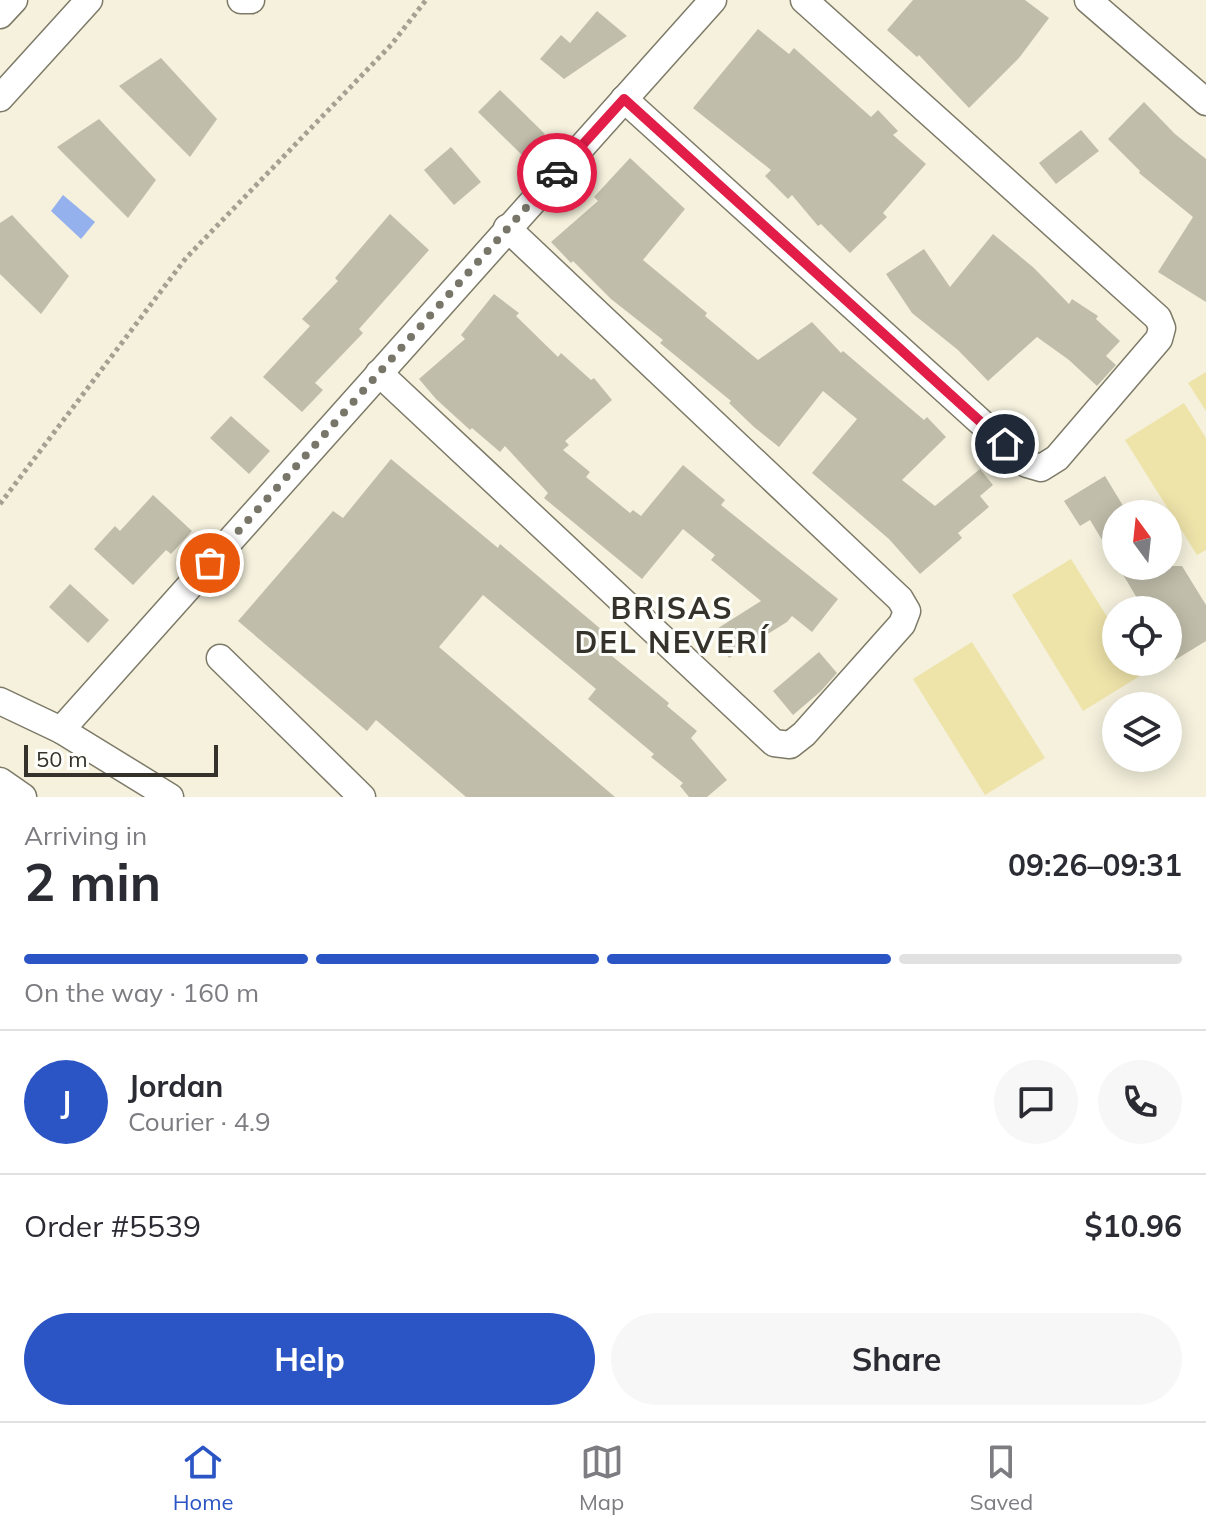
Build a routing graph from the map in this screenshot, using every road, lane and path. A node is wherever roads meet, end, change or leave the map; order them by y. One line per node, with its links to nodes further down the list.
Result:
1 (14, 0): 9 (street)
2 (89, 0): 10 (street)
3 (241, 0): 4 (street)
4 (251, 0)
5 (426, 0): 15 (path)
6 (713, 0): 11 (street)
7 (804, 0): 11 (street)
8 (1088, 0): 12 (street)
9 (0, 15)
10 (0, 98)
11 (624, 99): 13 (street)
12 (1206, 102)
13 (507, 228): 14 (street); 14 (street)
14 (379, 373): 18 (street)
15 (0, 504)
16 (220, 658): 20 (street)
17 (0, 701): 18 (street)
18 (61, 730): 22 (street)
19 (0, 781): 21 (street)
20 (350, 793)
21 (23, 797)
22 (170, 797)

